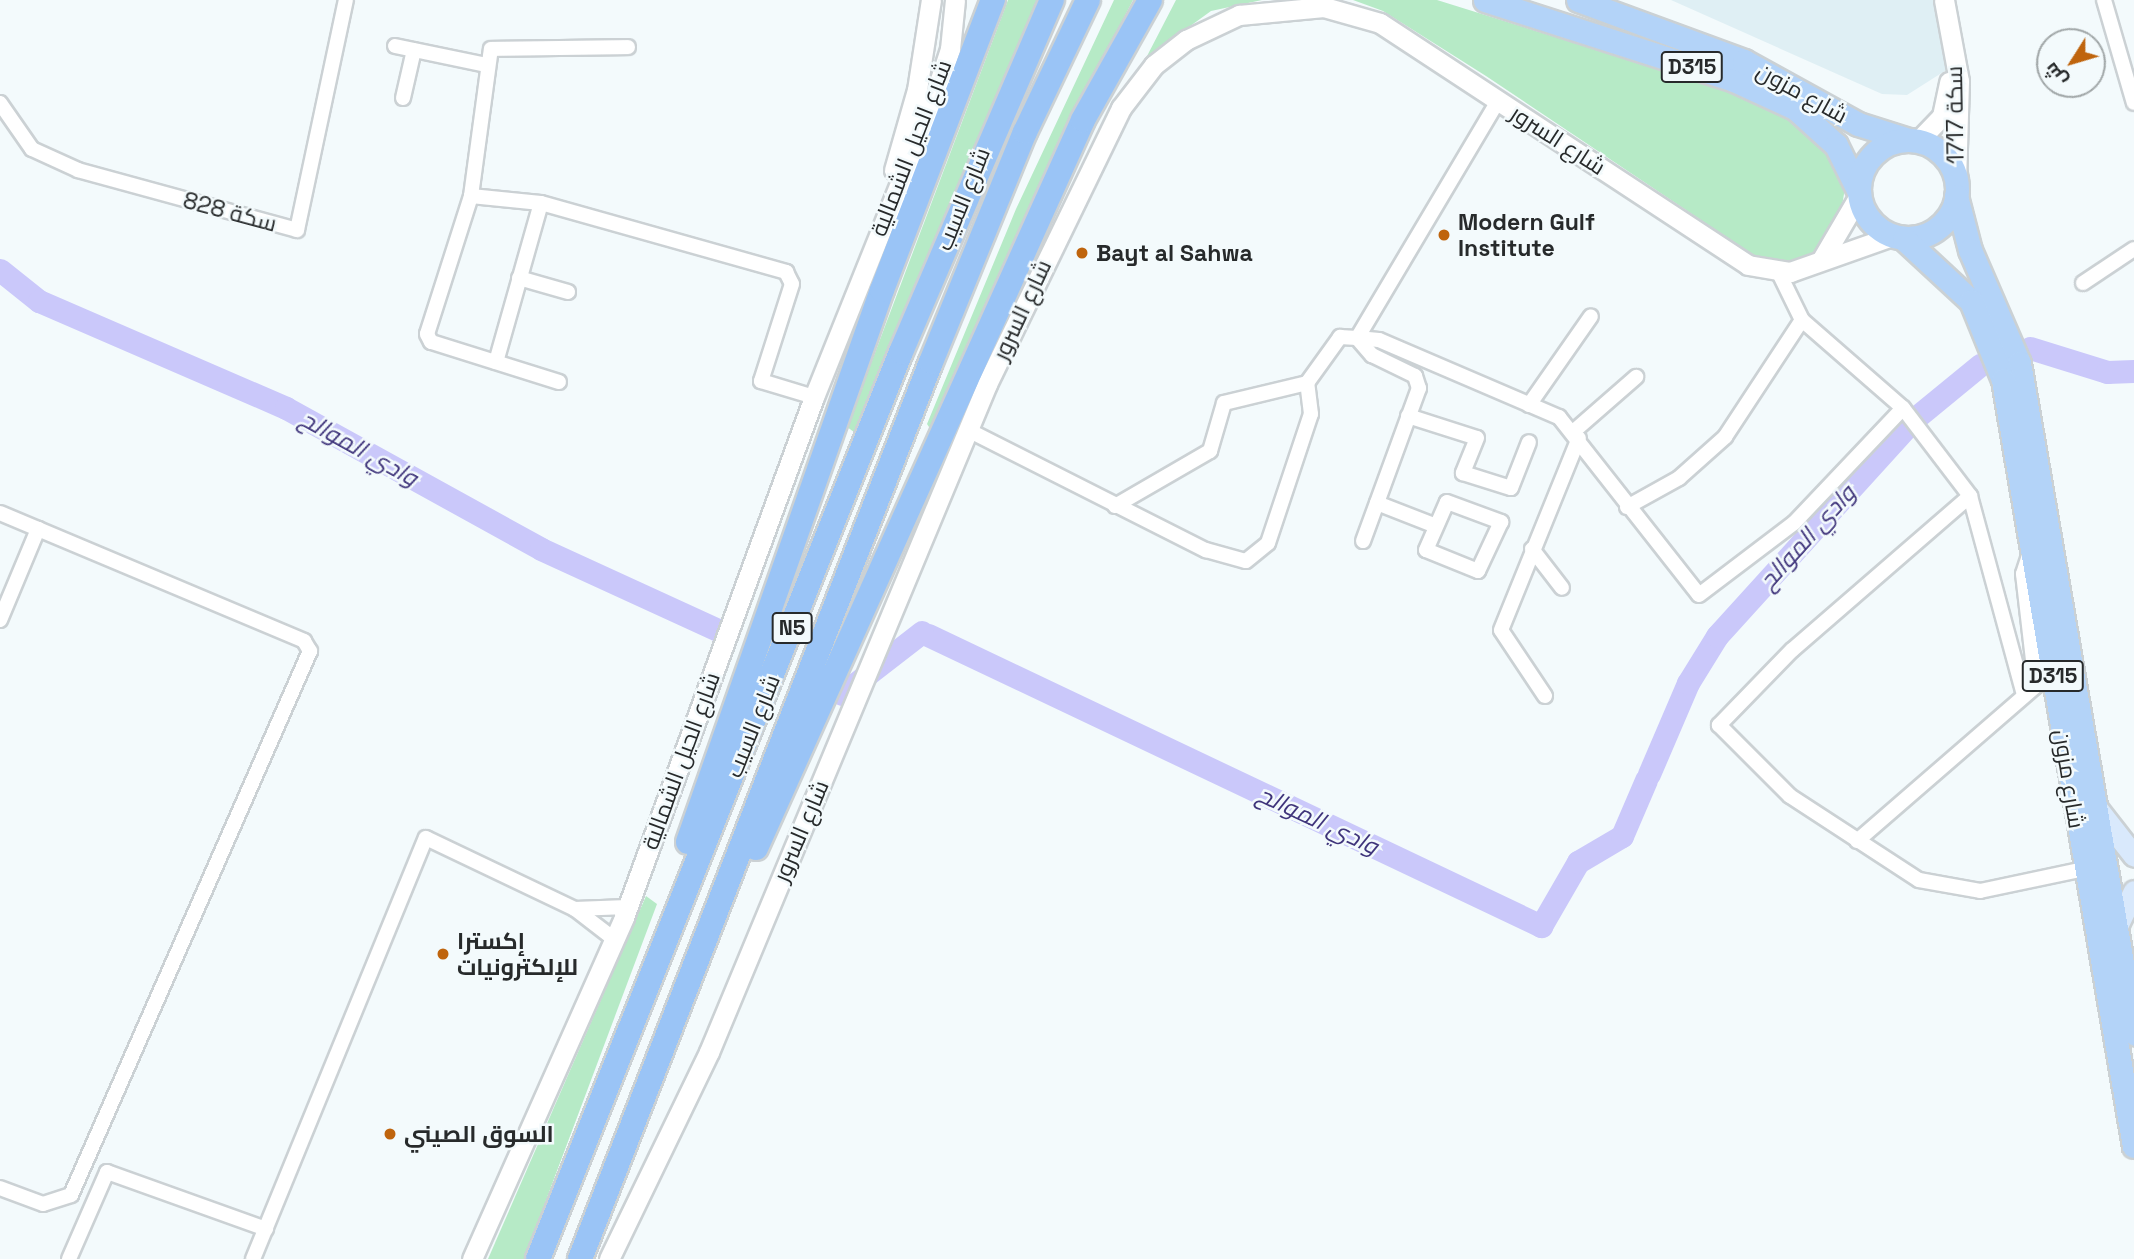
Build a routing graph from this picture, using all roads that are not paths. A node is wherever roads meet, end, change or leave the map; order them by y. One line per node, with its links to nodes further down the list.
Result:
1 (346, 0): 23 (street, سكة 828)
2 (931, 0): 32 (street, شارع الحيل الشمالية)
3 (955, 0): 32 (street, شارع الحيل الشمالية)
4 (993, 0): 77 (highway)
5 (1052, 0): 77 (highway, شارع السيب / N5)
6 (1088, 0): 75 (highway, شارع السيب / N5)
7 (1142, 0): 14 (highway)
8 (1150, 0): 14 (highway)
9 (1165, 0): 24 (highway)
10 (1485, 0): 27 (main road, شارع مزون / D315)
11 (1578, 0): 25 (main road, شارع مزون / D315)
12 (1944, 0): 18 (street, سكة 1717)
13 (2104, 0): 22 (street)
14 (1130, 36): 24 (highway)
15 (395, 46): 17 (street)
16 (628, 47): 19 (street)
17 (414, 50): 19 (street); 20 (street)
18 (1953, 50): 25 (street, سكة 1717); 26 (street, سكة 1717)
19 (486, 65): 28 (street)
20 (403, 98)
21 (1499, 101): 34 (street, شارع السرور); 40 (street); 49 (street, شارع السرور)
22 (2134, 101)
23 (0, 103)
24 (1083, 120): 75 (highway)
25 (1913, 141): 26 (main road, D315); 27 (main road)
26 (1956, 188): 30 (main road); 66 (main road, شارع مزون / D315)
27 (1859, 193): 30 (main road, D315); 33 (street)
28 (471, 196): 29 (street); 41 (street)
29 (541, 203): 35 (street); 45 (street)
30 (1898, 237): 33 (street, شارع السرور); 60 (main road, شارع مزون / D315)
31 (2134, 249): 36 (street)
32 (869, 253): 45 (street, شارع الحيل الشمالية)
33 (1819, 263): 34 (street, شارع السرور)
34 (1778, 271): 39 (street)
35 (519, 278): 37 (street); 41 (street)
36 (2083, 283)
37 (568, 292)
38 (1591, 316): 46 (street)
39 (1802, 320): 47 (street); 55 (street)
40 (1357, 338): 44 (street); 46 (street); 48 (street)
41 (496, 362): 43 (street)
42 (1636, 377): 50 (street)
43 (559, 382)
44 (1307, 383): 54 (street); 54 (street)
45 (814, 397): 71 (street, شارع الحيل الشمالية)
46 (1529, 405): 50 (street)
47 (1903, 408): 52 (street); 55 (street)
48 (1408, 416): 51 (street); 53 (street)
49 (968, 430): 54 (street); 86 (street, شارع السرور)
50 (1576, 435): 55 (street); 61 (street)
51 (1529, 442)
52 (1970, 496): 64 (street); 67 (street)
53 (1377, 503): 57 (street); 59 (street)
54 (1115, 506)
55 (1627, 506)
56 (0, 513): 58 (street)
57 (1436, 526): 57 (street)
58 (38, 529): 63 (street); 79 (street)
59 (1363, 541)
60 (2032, 543): 64 (street); 69 (main road, شارع مزون / D315)
61 (1532, 550): 62 (street); 65 (street)
62 (1562, 589)
63 (0, 620)
64 (2024, 695): 67 (street)
65 (1545, 696)
66 (2095, 806): 68 (main road); 73 (main road, شارع مزون / D315)
67 (1857, 841): 69 (street)
68 (2134, 856)
69 (2084, 869): 78 (main road, شارع مزون / D315)
70 (2134, 891): 73 (main road)
71 (627, 908): 72 (street); 74 (street, شارع الحيل الشمالية)
72 (575, 909): 74 (street); 80 (street)
73 (2116, 928): 76 (main road, شارع مزون / D315)
74 (614, 939): 83 (street, شارع الحيل الشمالية)
75 (691, 973): 85 (highway, شارع السيب / N5)
76 (2134, 1032)
77 (610, 1074): 84 (highway, شارع السيب / N5)
78 (2134, 1146)
79 (0, 1188)
80 (265, 1229): 81 (street); 82 (street)
81 (69, 1259)
82 (253, 1259)
83 (472, 1259)
84 (538, 1259)
85 (580, 1259)
86 (609, 1259)

